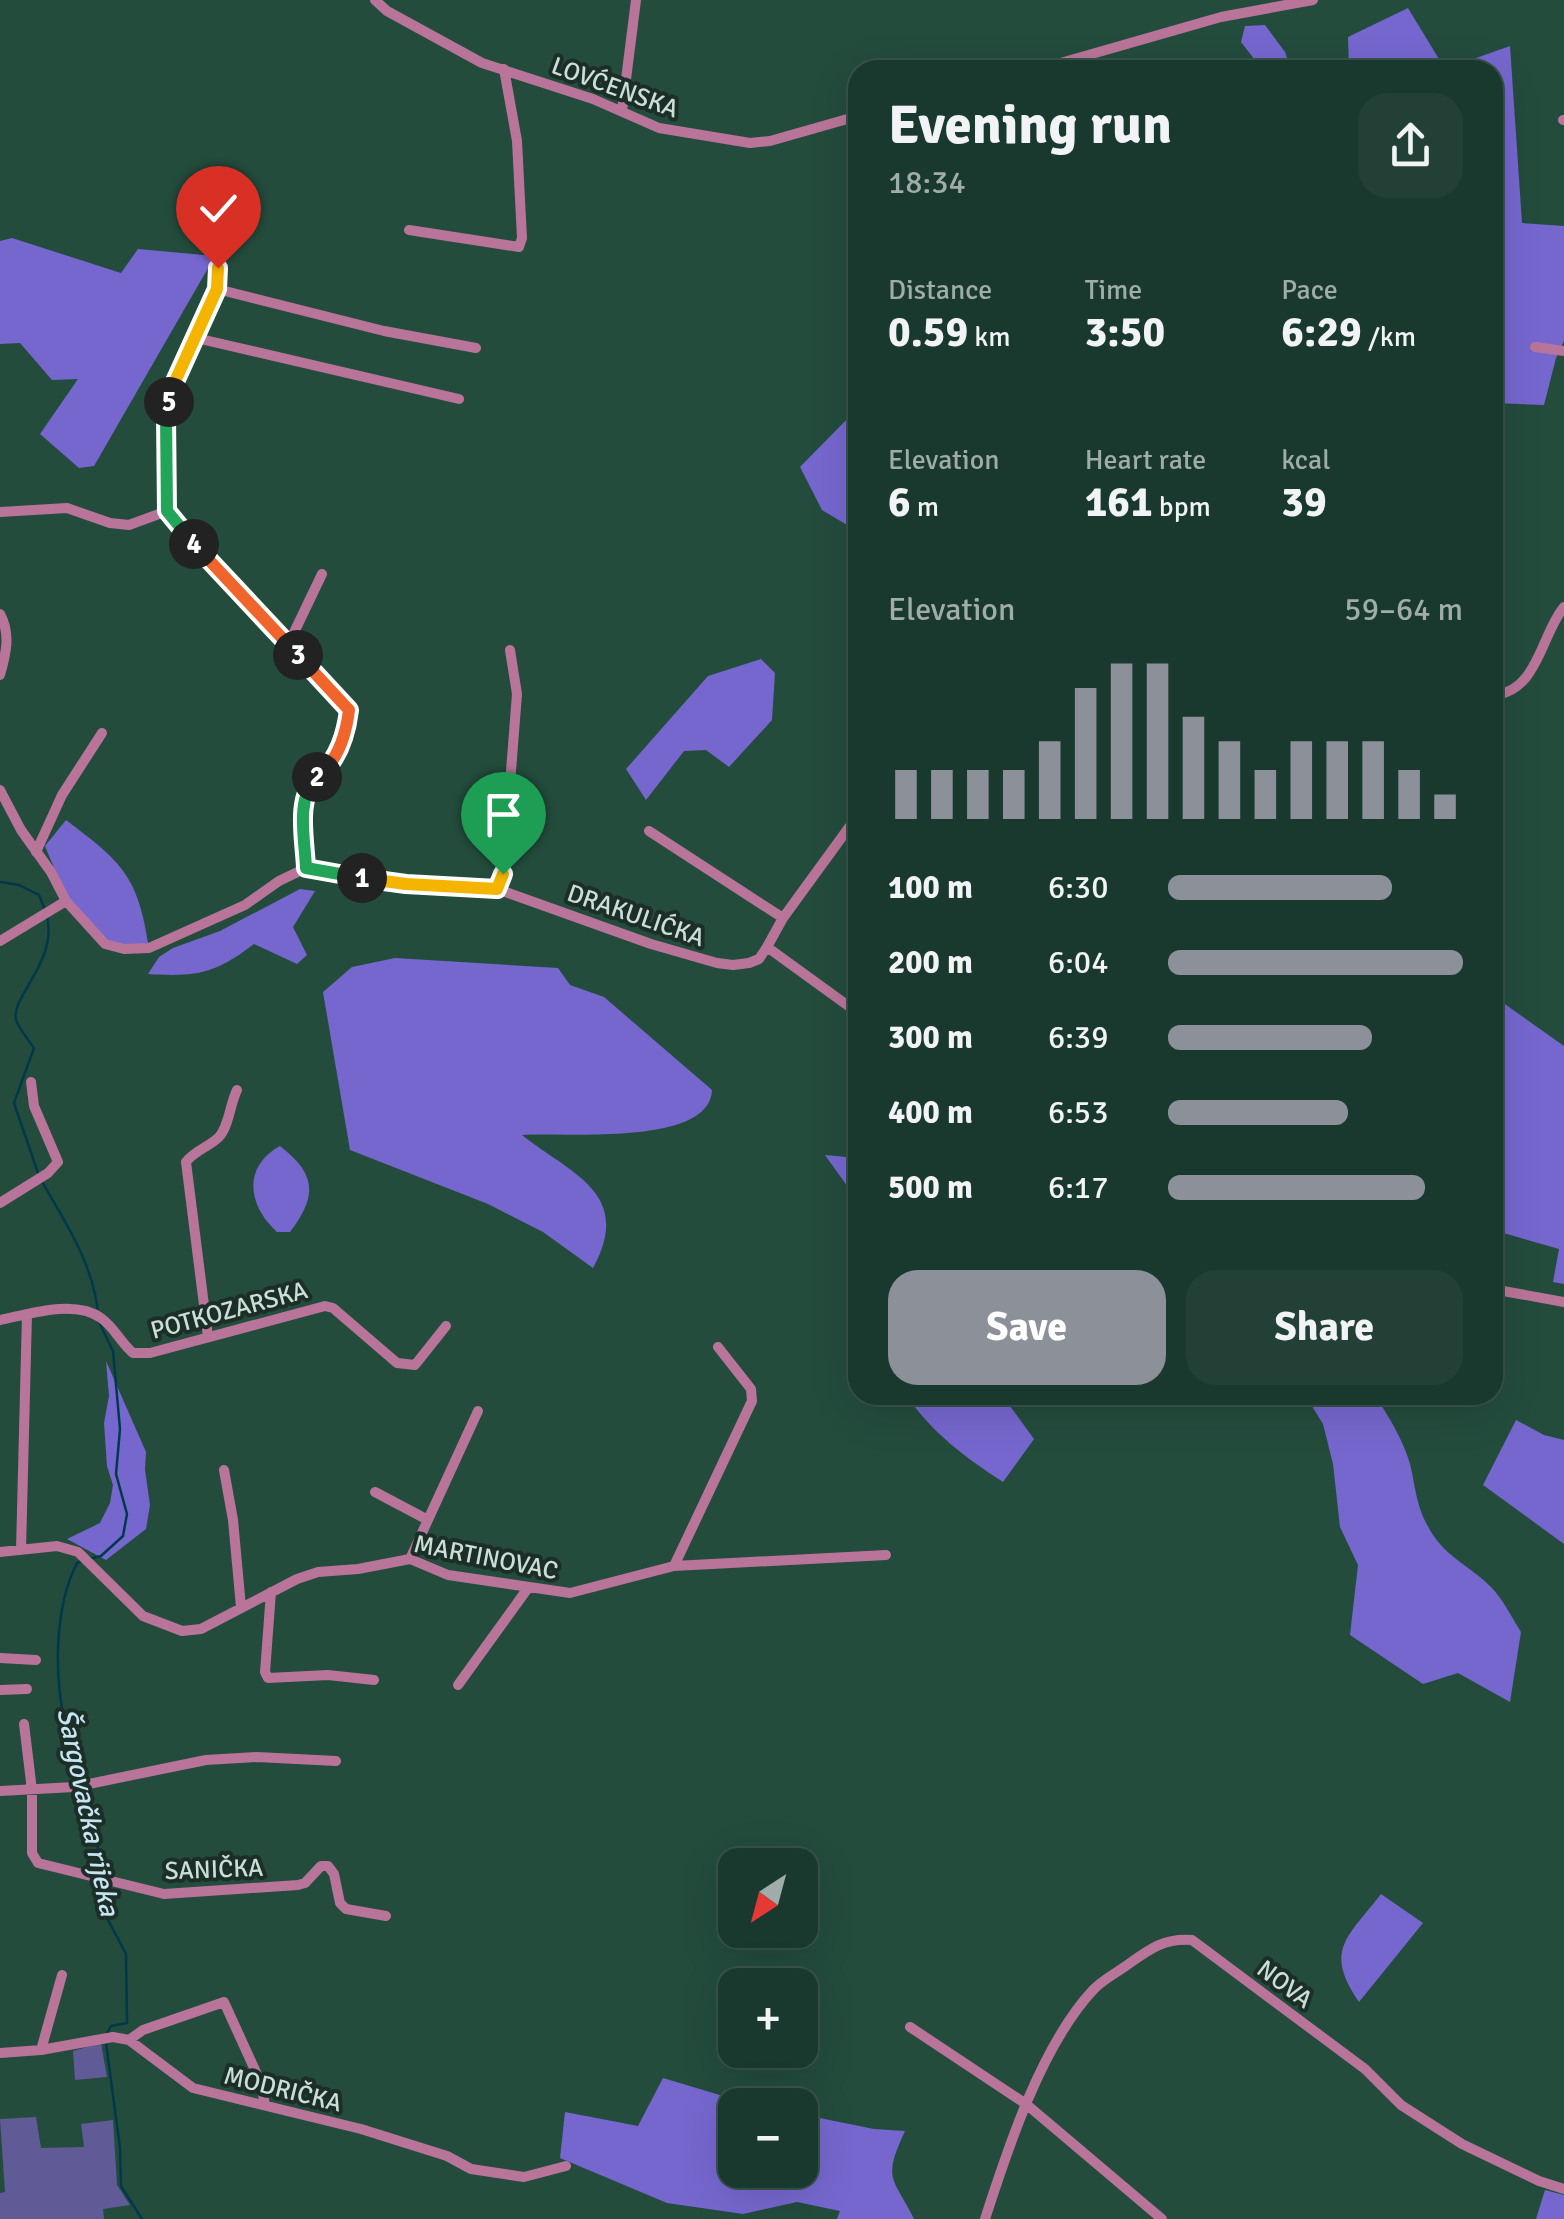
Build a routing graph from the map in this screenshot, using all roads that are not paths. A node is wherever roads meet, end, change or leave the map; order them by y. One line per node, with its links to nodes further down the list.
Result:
1 (375, 0): 5 (street, LOVĆENSKA)
2 (636, 0): 6 (street)
3 (1313, 0): 4 (street)
4 (1071, 60)
5 (504, 70): 6 (street, LOVĆENSKA); 8 (street)
6 (622, 111): 7 (street, LOVĆENSKA)
7 (848, 119)
8 (409, 230)
9 (222, 238): 10 (street)
10 (217, 289): 11 (street); 13 (street)
11 (196, 338): 15 (street); 16 (street)
12 (1535, 347): 14 (street)
13 (476, 348)
14 (1564, 351)
15 (459, 399)
16 (167, 511): 17 (street); 21 (street)
17 (0, 512)
18 (322, 574): 21 (street)
19 (1564, 607): 24 (street)
20 (0, 614): 23 (street)
21 (288, 645): 30 (street)
22 (510, 650): 31 (street)
23 (0, 675)
24 (1503, 695)
25 (102, 733): 29 (street)
26 (0, 790): 29 (street)
27 (848, 829): 33 (street)
28 (650, 831): 33 (street)
29 (36, 852): 32 (street)
30 (306, 868): 31 (street, DRAKULIĆKA); 32 (street)
31 (497, 889): 35 (street, DRAKULIĆKA)
32 (66, 901): 34 (street)
33 (783, 918): 35 (street)
34 (0, 941)
35 (767, 947): 36 (street)
36 (848, 1007)
37 (31, 1082): 39 (street)
38 (236, 1090): 45 (street)
39 (0, 1203)
40 (1503, 1291): 41 (street)
41 (1564, 1302)
42 (27, 1314): 43 (street, POTKOZARSKA); 45 (street, POTKOZARSKA); 51 (street)
43 (0, 1320)
44 (446, 1326): 45 (street, POTKOZARSKA)
45 (208, 1337)
46 (718, 1348): 55 (street)
47 (478, 1411): 50 (street)
48 (224, 1470): 58 (street)
49 (375, 1492): 50 (street)
50 (428, 1520): 54 (street)
51 (21, 1550): 52 (street, MARTINOVAC); 58 (street, MARTINOVAC)
52 (0, 1552)
53 (886, 1555): 55 (street, MARTINOVAC)
54 (410, 1559): 56 (street, MARTINOVAC); 57 (street, MARTINOVAC)
55 (674, 1566): 56 (street, MARTINOVAC)
56 (528, 1588): 62 (street)
57 (271, 1592): 58 (street, MARTINOVAC); 61 (street)
58 (241, 1607)
59 (0, 1658): 60 (street)
60 (36, 1660)
61 (374, 1680)
62 (458, 1685)
63 (28, 1689): 64 (street)
64 (0, 1690)
65 (24, 1724): 68 (street, SANIČKA)
66 (336, 1762): 68 (street)
67 (0, 1790): 68 (street)
68 (32, 1790): 69 (street, SANIČKA)
69 (386, 1916)
70 (62, 1974): 73 (street)
71 (910, 2027): 76 (street)
72 (129, 2040): 73 (street, MODRIČKA); 75 (street, MODRIČKA); 75 (street)
73 (41, 2050): 74 (street, MODRIČKA)
74 (0, 2053)
75 (264, 2104): 77 (street, MODRIČKA)
76 (1026, 2104): 78 (street, NOVA); 79 (street, NOVA); 80 (street)
77 (566, 2166)
78 (1564, 2189)
79 (984, 2219)
80 (1162, 2219)

